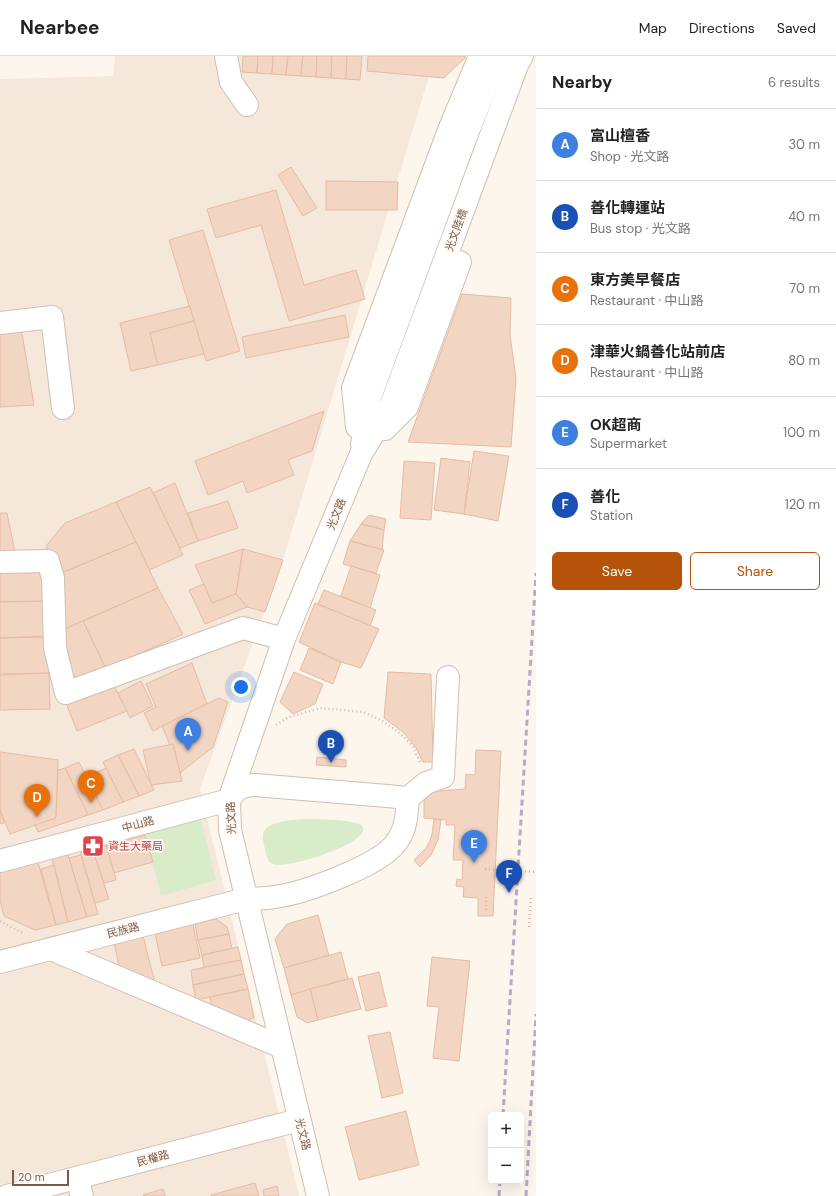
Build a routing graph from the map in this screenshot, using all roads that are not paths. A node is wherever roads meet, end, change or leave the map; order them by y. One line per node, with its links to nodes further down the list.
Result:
1 (226, 56): 5 (street)
2 (480, 56): 8 (street)
3 (500, 56): 8 (street)
4 (523, 56): 8 (street, 光文陸橋); 8 (street)
5 (247, 105)
6 (0, 324): 7 (street)
7 (63, 408)
8 (361, 454): 10 (street, 光文路)
9 (0, 562): 10 (street)
10 (284, 639): 13 (street, 光文路)
11 (448, 677): 12 (street)
12 (408, 798): 13 (street); 15 (street, 民族路)
13 (229, 800): 14 (street, 中山路); 15 (street, 光文路)
14 (0, 861)
15 (246, 899): 16 (street, 民族路); 18 (street, 光文路)
16 (51, 949): 17 (street, 民族路); 18 (street)
17 (0, 962)
18 (282, 1047): 19 (street, 光文路)
19 (299, 1120): 20 (street, 民權路); 22 (street, 光文路)
20 (79, 1187): 21 (street, 民權路)
21 (7, 1196)
22 (318, 1196)

